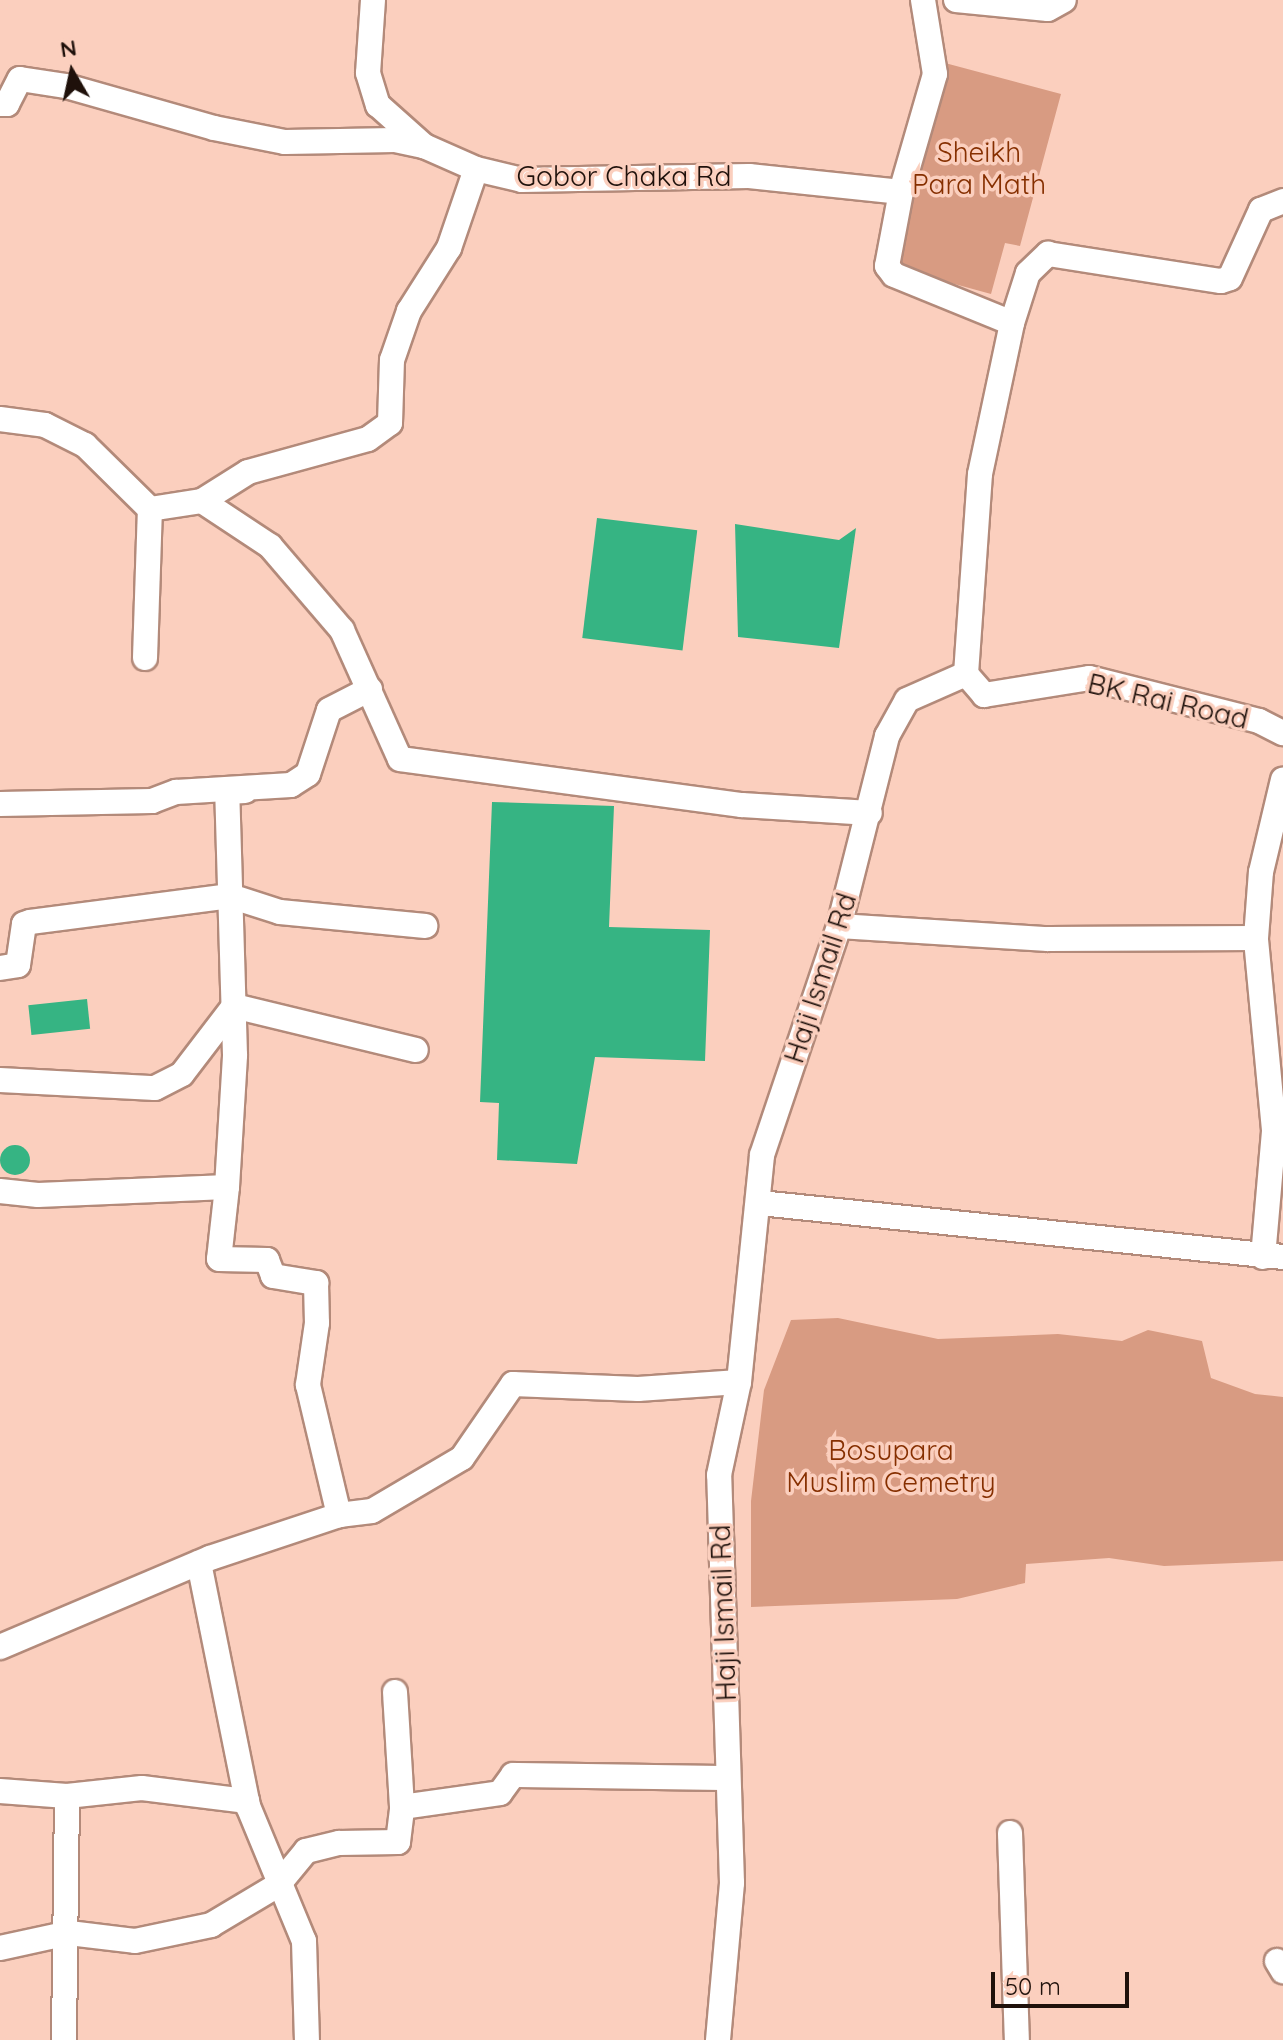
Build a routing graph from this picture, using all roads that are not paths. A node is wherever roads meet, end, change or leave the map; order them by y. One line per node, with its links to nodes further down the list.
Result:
1 (373, 0): 6 (street, Gobor Chaka Rd)
2 (923, 0): 8 (street)
3 (956, 0): 4 (street)
4 (1064, 0)
5 (0, 104): 6 (street)
6 (424, 146): 7 (street, Gobor Chaka Rd)
7 (476, 169): 8 (street, Gobor Chaka Rd); 12 (street)
8 (901, 192): 10 (street)
9 (1283, 201): 10 (street)
10 (1012, 323): 15 (street)
11 (0, 419): 13 (street)
12 (202, 501): 13 (street); 16 (street)
13 (150, 509): 14 (street)
14 (145, 658)
15 (966, 674): 17 (street, BK Rai Road); 21 (street, Haji Ismail Rd)
16 (370, 689): 19 (street); 21 (street)
17 (1283, 733)
18 (1283, 780): 25 (street)
19 (257, 790): 20 (street); 22 (street)
20 (0, 804)
21 (870, 813): 24 (street, Haji Ismail Rd)
22 (230, 896): 23 (street); 26 (street); 27 (street)
23 (425, 926)
24 (839, 926): 25 (street); 32 (street, Haji Ismail Rd)
25 (1256, 938): 33 (street)
26 (0, 968)
27 (234, 1006): 28 (street); 29 (street); 30 (street)
28 (416, 1050)
29 (0, 1080)
30 (227, 1187): 31 (street); 35 (street)
31 (0, 1191)
32 (760, 1203): 33 (street); 34 (street, Haji Ismail Rd)
33 (1273, 1257)
34 (739, 1382): 35 (street); 39 (street, Haji Ismail Rd)
35 (339, 1515): 36 (street)
36 (199, 1563): 37 (street); 42 (street)
37 (0, 1647)
38 (395, 1692): 43 (street)
39 (727, 1778): 43 (street); 50 (street, Haji Ismail Rd)
40 (0, 1791): 41 (street)
41 (67, 1796): 42 (street); 46 (street)
42 (247, 1801): 45 (street)
43 (402, 1807): 45 (street)
44 (1010, 1833): 51 (street)
45 (278, 1885): 46 (street); 49 (street)
46 (69, 1933): 47 (street); 48 (street)
47 (0, 1948)
48 (64, 2040)
49 (307, 2040)
50 (718, 2040)
51 (1017, 2040)

